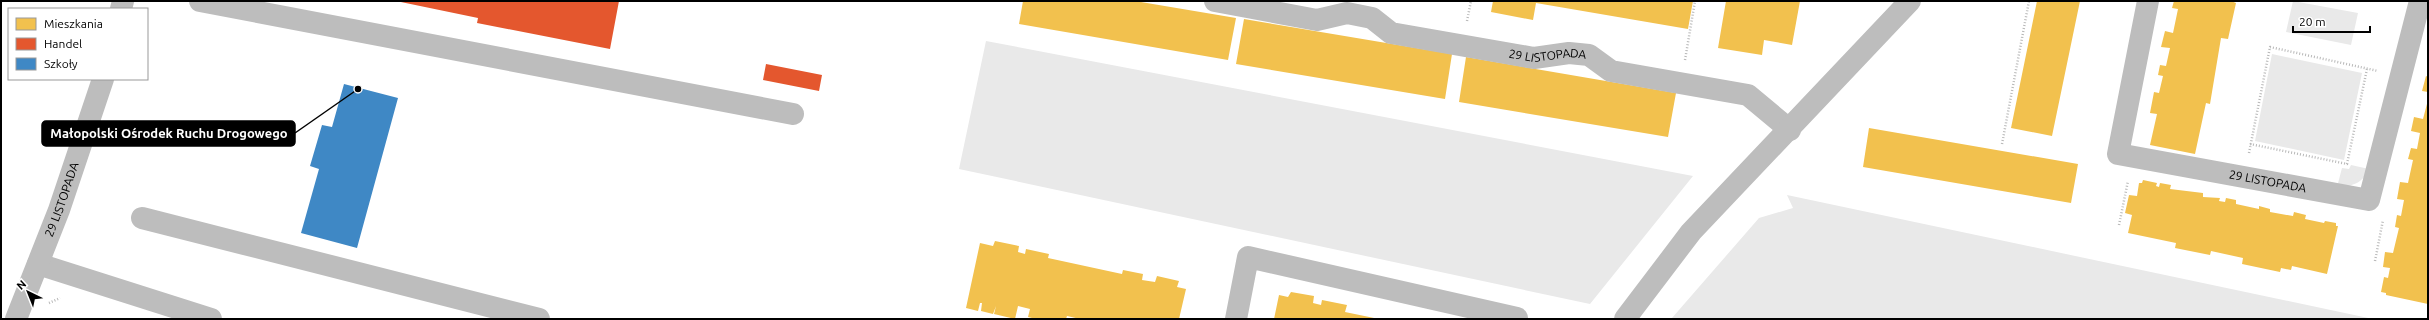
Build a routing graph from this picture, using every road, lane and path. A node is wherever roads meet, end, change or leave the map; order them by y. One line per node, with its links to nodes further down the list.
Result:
1 (200, 1): 12 (street)
2 (1215, 1): 11 (street, 29 LISTOPADA)
3 (1695, 1): 11 (path)
4 (1910, 1): 13 (street)
5 (2029, 1): 14 (path)
6 (2148, 1): 7 (street, 29 LISTOPADA)
7 (2420, 1)
8 (2367, 69): 9 (path); 15 (path); 15 (path)
9 (2380, 72)
10 (103, 80): 20 (street, 29 LISTOPADA)
11 (1681, 83): 13 (street, 29 LISTOPADA)
12 (793, 114)
13 (1790, 130): 26 (street)
14 (2002, 144)
15 (2250, 144): 16 (path)
16 (2248, 156)
17 (2131, 177): 19 (path)
18 (142, 218): 24 (street)
19 (2119, 225)
20 (38, 264): 22 (street, 29 LISTOPADA); 23 (street)
21 (1517, 318): 25 (street)
22 (16, 319)
23 (211, 319)
24 (539, 319)
25 (1236, 319)
26 (1625, 319)

